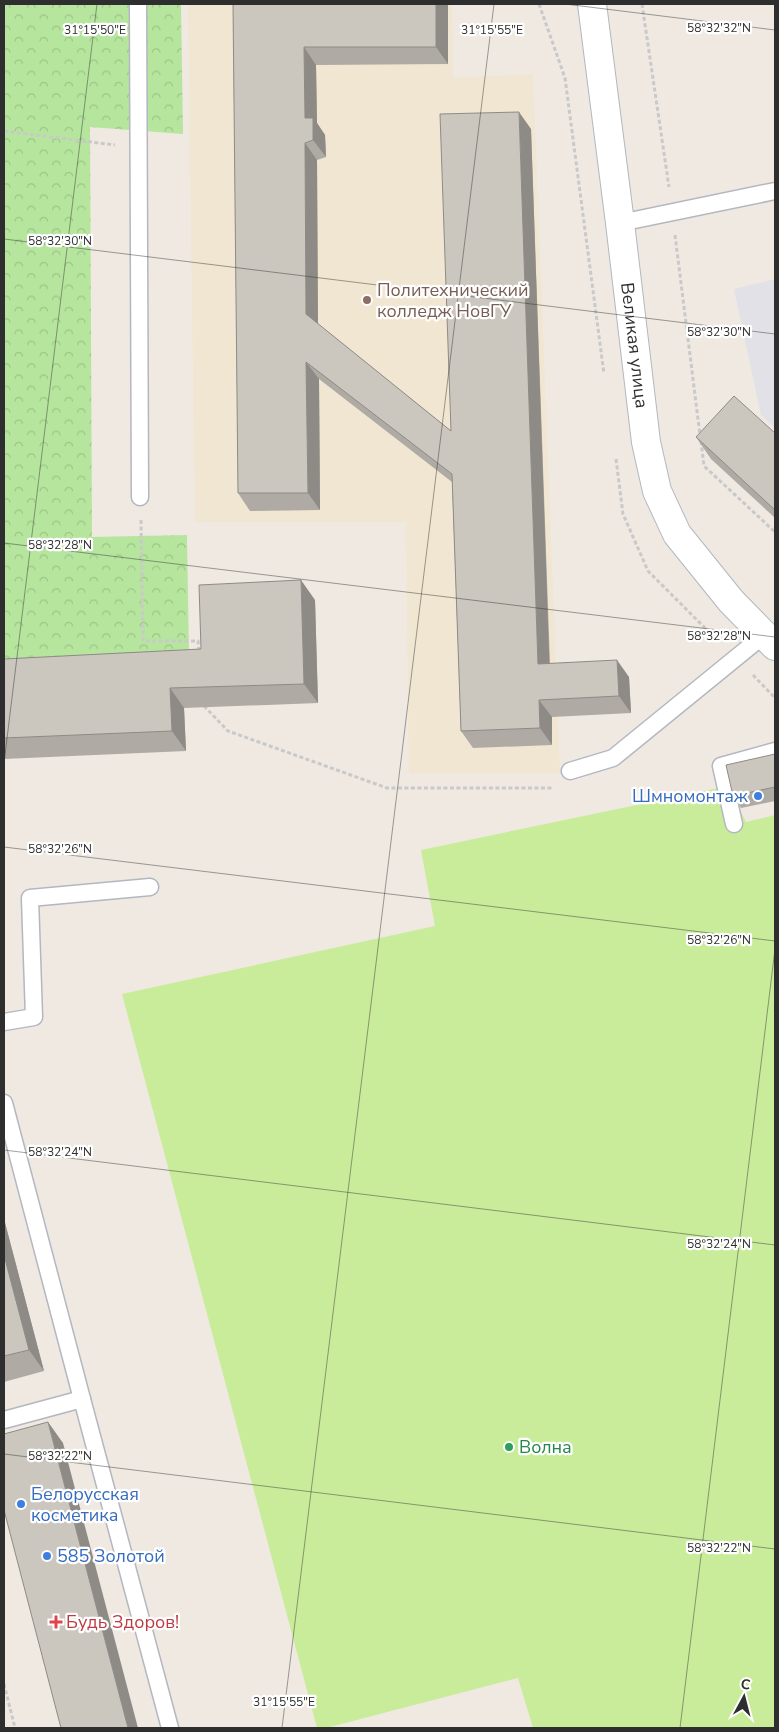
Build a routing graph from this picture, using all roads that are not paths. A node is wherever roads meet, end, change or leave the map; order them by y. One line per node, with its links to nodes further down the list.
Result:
1 (138, 4): 5 (lane)
2 (592, 4): 4 (main road, Великая улица)
3 (775, 191): 4 (lane)
4 (620, 223): 6 (main road, Великая улица)
5 (140, 497)
6 (770, 641): 8 (lane)
7 (775, 751): 9 (lane)
8 (570, 771)
9 (734, 824)
10 (150, 887): 11 (lane)
11 (4, 1022)
12 (4, 1103): 13 (lane)
13 (82, 1399): 14 (lane); 15 (lane)
14 (4, 1420)
15 (170, 1728)

